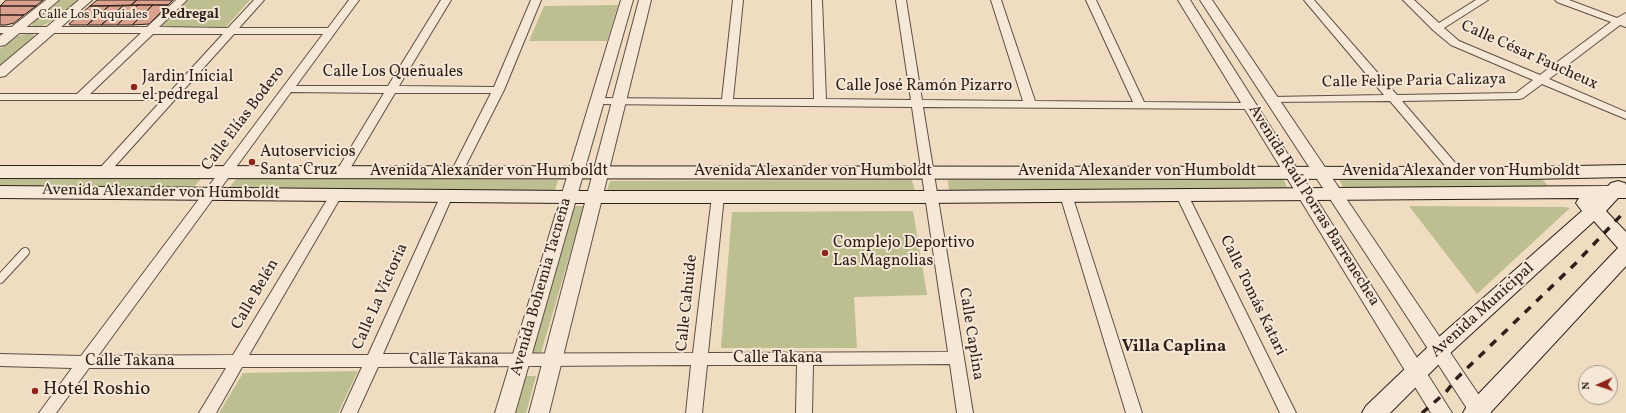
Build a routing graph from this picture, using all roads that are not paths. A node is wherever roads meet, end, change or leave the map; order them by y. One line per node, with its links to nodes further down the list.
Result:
1 (53, 0): 24 (street)
2 (86, 0): 25 (street)
3 (182, 0): 26 (street)
4 (259, 0): 27 (street)
5 (354, 0): 28 (street, Calle Elías Bodero)
6 (446, 0): 33 (street)
7 (536, 0): 34 (street)
8 (627, 0): 40 (street, Avenida Bohemia Tacneña)
9 (645, 0): 41 (street, Avenida Bohemia Tacneña)
10 (738, 0): 42 (street)
11 (817, 0): 43 (street)
12 (900, 0): 44 (street, Calle Caplina)
13 (996, 0): 45 (street)
14 (1091, 0): 46 (street)
15 (1184, 0): 47 (street, Avenida Raúl Porras Barrenechea)
16 (1206, 0): 39 (street, Avenida Raúl Porras Barrenechea)
17 (1309, 0): 38 (street)
18 (1408, 0): 22 (street, Calle César Faucheux)
19 (1483, 0): 22 (street)
20 (1560, 0): 21 (street)
21 (1624, 21): 31 (street, Calle Felipe Paria Calizaya)
22 (1437, 28): 31 (street, Calle César Faucheux)
23 (0, 30): 24 (street, Calle Los Puquiales)
24 (15, 30): 25 (street, Calle Los Puquiales); 29 (street)
25 (50, 30): 26 (street, Calle Los Puquiales); 30 (street)
26 (152, 30): 27 (street, Calle Los Puquiales); 36 (street)
27 (232, 31): 28 (street, Calle Los Puquiales); 37 (street)
28 (331, 32): 32 (street, Calle Elías Bodero)
29 (0, 42)
30 (0, 73)
31 (1542, 80): 38 (street, Calle Felipe Paria Calizaya); 48 (street, Calle César Faucheux)
32 (288, 89): 33 (street, Calle Los Queñuales); 52 (street, Calle Elías Bodero)
33 (393, 89): 34 (street, Calle Los Queñuales); 53 (street)
34 (498, 90): 54 (street)
35 (0, 97): 36 (street)
36 (80, 97): 37 (street)
37 (171, 97): 51 (street)
38 (1393, 99): 39 (street, Calle Felipe Paria Calizaya); 60 (street)
39 (1272, 100): 59 (street, Avenida Raúl Porras Barrenechea)
40 (597, 101): 41 (street, Calle José Ramón Pizarro); 55 (street, Avenida Bohemia Tacneña)
41 (619, 101): 42 (street, Calle José Ramón Pizarro); 56 (street, Avenida Bohemia Tacneña)
42 (727, 102): 43 (street, Calle José Ramón Pizarro)
43 (820, 103): 44 (street, Calle José Ramón Pizarro)
44 (917, 103): 45 (street, Calle José Ramón Pizarro); 57 (street, Calle Caplina)
45 (1030, 104): 46 (street, Calle José Ramón Pizarro)
46 (1140, 105): 47 (street, Calle José Ramón Pizarro)
47 (1250, 106): 58 (street, Avenida Raúl Porras Barrenechea)
48 (1626, 116)
49 (1626, 171): 61 (main road, Avenida Alexander von Humboldt)
50 (0, 172): 51 (main road, Avenida Alexander von Humboldt)
51 (103, 172): 52 (main road, Avenida Alexander von Humboldt)
52 (226, 172): 53 (main road, Avenida Alexander von Humboldt); 65 (street, Calle Elías Bodero)
53 (342, 172): 54 (main road, Avenida Alexander von Humboldt)
54 (457, 172): 55 (main road, Avenida Alexander von Humboldt)
55 (576, 172): 56 (main road, Avenida Alexander von Humboldt); 75 (street, Avenida Bohemia Tacneña)
56 (601, 172): 57 (main road, Avenida Alexander von Humboldt); 72 (street, Avenida Bohemia Tacneña)
57 (927, 172): 58 (main road, Avenida Alexander von Humboldt); 74 (street, Calle Caplina)
58 (1291, 172): 59 (main road, Avenida Alexander von Humboldt); 70 (street, Avenida Raúl Porras Barrenechea)
59 (1320, 172): 60 (main road, Avenida Alexander von Humboldt); 71 (street, Avenida Raúl Porras Barrenechea)
60 (1457, 172): 61 (main road, Avenida Alexander von Humboldt)
61 (1547, 172): 64 (main road)
62 (1621, 188): 64 (main road, Avenida Alexander von Humboldt); 76 (main road, Avenida Municipal)
63 (0, 192): 65 (main road, Avenida Alexander von Humboldt)
64 (1571, 192): 71 (main road, Avenida Alexander von Humboldt); 76 (main road, Avenida Alexander von Humboldt)
65 (210, 194): 66 (main road, Avenida Alexander von Humboldt); 90 (street, Calle Elías Bodero)
66 (336, 195): 67 (main road, Avenida Alexander von Humboldt); 88 (street, Calle Belén)
67 (447, 195): 75 (main road, Avenida Alexander von Humboldt); 89 (street, Calle La Victoria)
68 (1066, 195): 69 (main road, Avenida Alexander von Humboldt); 74 (main road, Avenida Alexander von Humboldt); 101 (street)
69 (1182, 195): 70 (main road, Avenida Alexander von Humboldt); 102 (street, Calle Tomás Katari)
70 (1305, 195): 71 (main road, Avenida Alexander von Humboldt); 91 (street, Avenida Raúl Porras Barrenechea)
71 (1335, 195): 81 (street, Avenida Raúl Porras Barrenechea)
72 (594, 196): 73 (main road, Avenida Alexander von Humboldt); 75 (main road, Avenida Alexander von Humboldt); 86 (street, Avenida Bohemia Tacneña)
73 (718, 196): 74 (main road, Avenida Alexander von Humboldt); 87 (street, Calle Cahuide)
74 (931, 196): 82 (street, Calle Caplina)
75 (569, 197): 85 (street, Avenida Bohemia Tacneña)
76 (1595, 211): 77 (main road, Avenida Alexander von Humboldt); 81 (main road, Avenida Municipal)
77 (1626, 244)
78 (25, 252): 80 (lane)
79 (1626, 253): 92 (main road)
80 (0, 279)
81 (1438, 350): 91 (main road, Avenida Municipal); 92 (street, Avenida Raúl Porras Barrenechea)
82 (957, 358): 83 (street, Calle Takana); 100 (street, Calle Caplina)
83 (805, 359): 87 (street, Calle Takana); 99 (street)
84 (0, 360): 90 (street, Calle Takana)
85 (520, 360): 86 (street, Calle Takana); 89 (street, Calle Takana); 96 (street, Avenida Bohemia Tacneña)
86 (552, 360): 87 (street, Calle Takana); 97 (street, Avenida Bohemia Tacneña)
87 (699, 360): 98 (street, Calle Cahuide)
88 (238, 361): 89 (street, Calle Takana); 90 (street, Calle Takana); 94 (street, Calle Belén)
89 (372, 361): 95 (street, Calle La Victoria)
90 (85, 362): 93 (street, Calle Elías Bodero)
91 (1416, 372): 103 (main road, Avenida Municipal); 104 (street, Avenida Raúl Porras Barrenechea)
92 (1478, 412)
93 (47, 413)
94 (207, 413)
95 (349, 413)
96 (505, 413)
97 (539, 413)
98 (694, 413)
99 (804, 413)
100 (965, 413)
101 (1134, 413)
102 (1288, 413)
103 (1374, 413)
104 (1442, 413)

